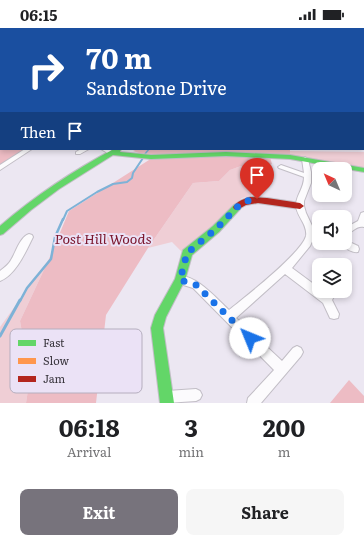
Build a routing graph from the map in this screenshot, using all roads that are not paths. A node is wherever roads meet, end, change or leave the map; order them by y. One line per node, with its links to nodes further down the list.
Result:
1 (27, 150): 9 (street)
2 (84, 150): 5 (street)
3 (129, 150): 6 (street)
4 (108, 151): 6 (street); 16 (street)
5 (78, 153)
6 (138, 155): 7 (street)
7 (305, 159): 10 (street); 11 (street)
8 (281, 167): 11 (street)
9 (0, 168)
10 (364, 170)
11 (307, 176): 12 (street)
12 (300, 206): 15 (street); 23 (street)
13 (363, 221): 14 (street)
14 (352, 227)
15 (312, 228)
16 (0, 232)
17 (29, 237): 22 (street)
18 (312, 237): 21 (street)
19 (352, 247): 20 (street)
20 (355, 249)
21 (285, 268): 24 (street); 25 (street)
22 (2, 274)
23 (180, 280): 25 (street); 29 (street)
24 (334, 314)
25 (229, 317): 27 (street)
26 (296, 352): 27 (street)
27 (282, 370): 30 (street)
28 (196, 395): 29 (street)
29 (167, 400)
30 (253, 403)

